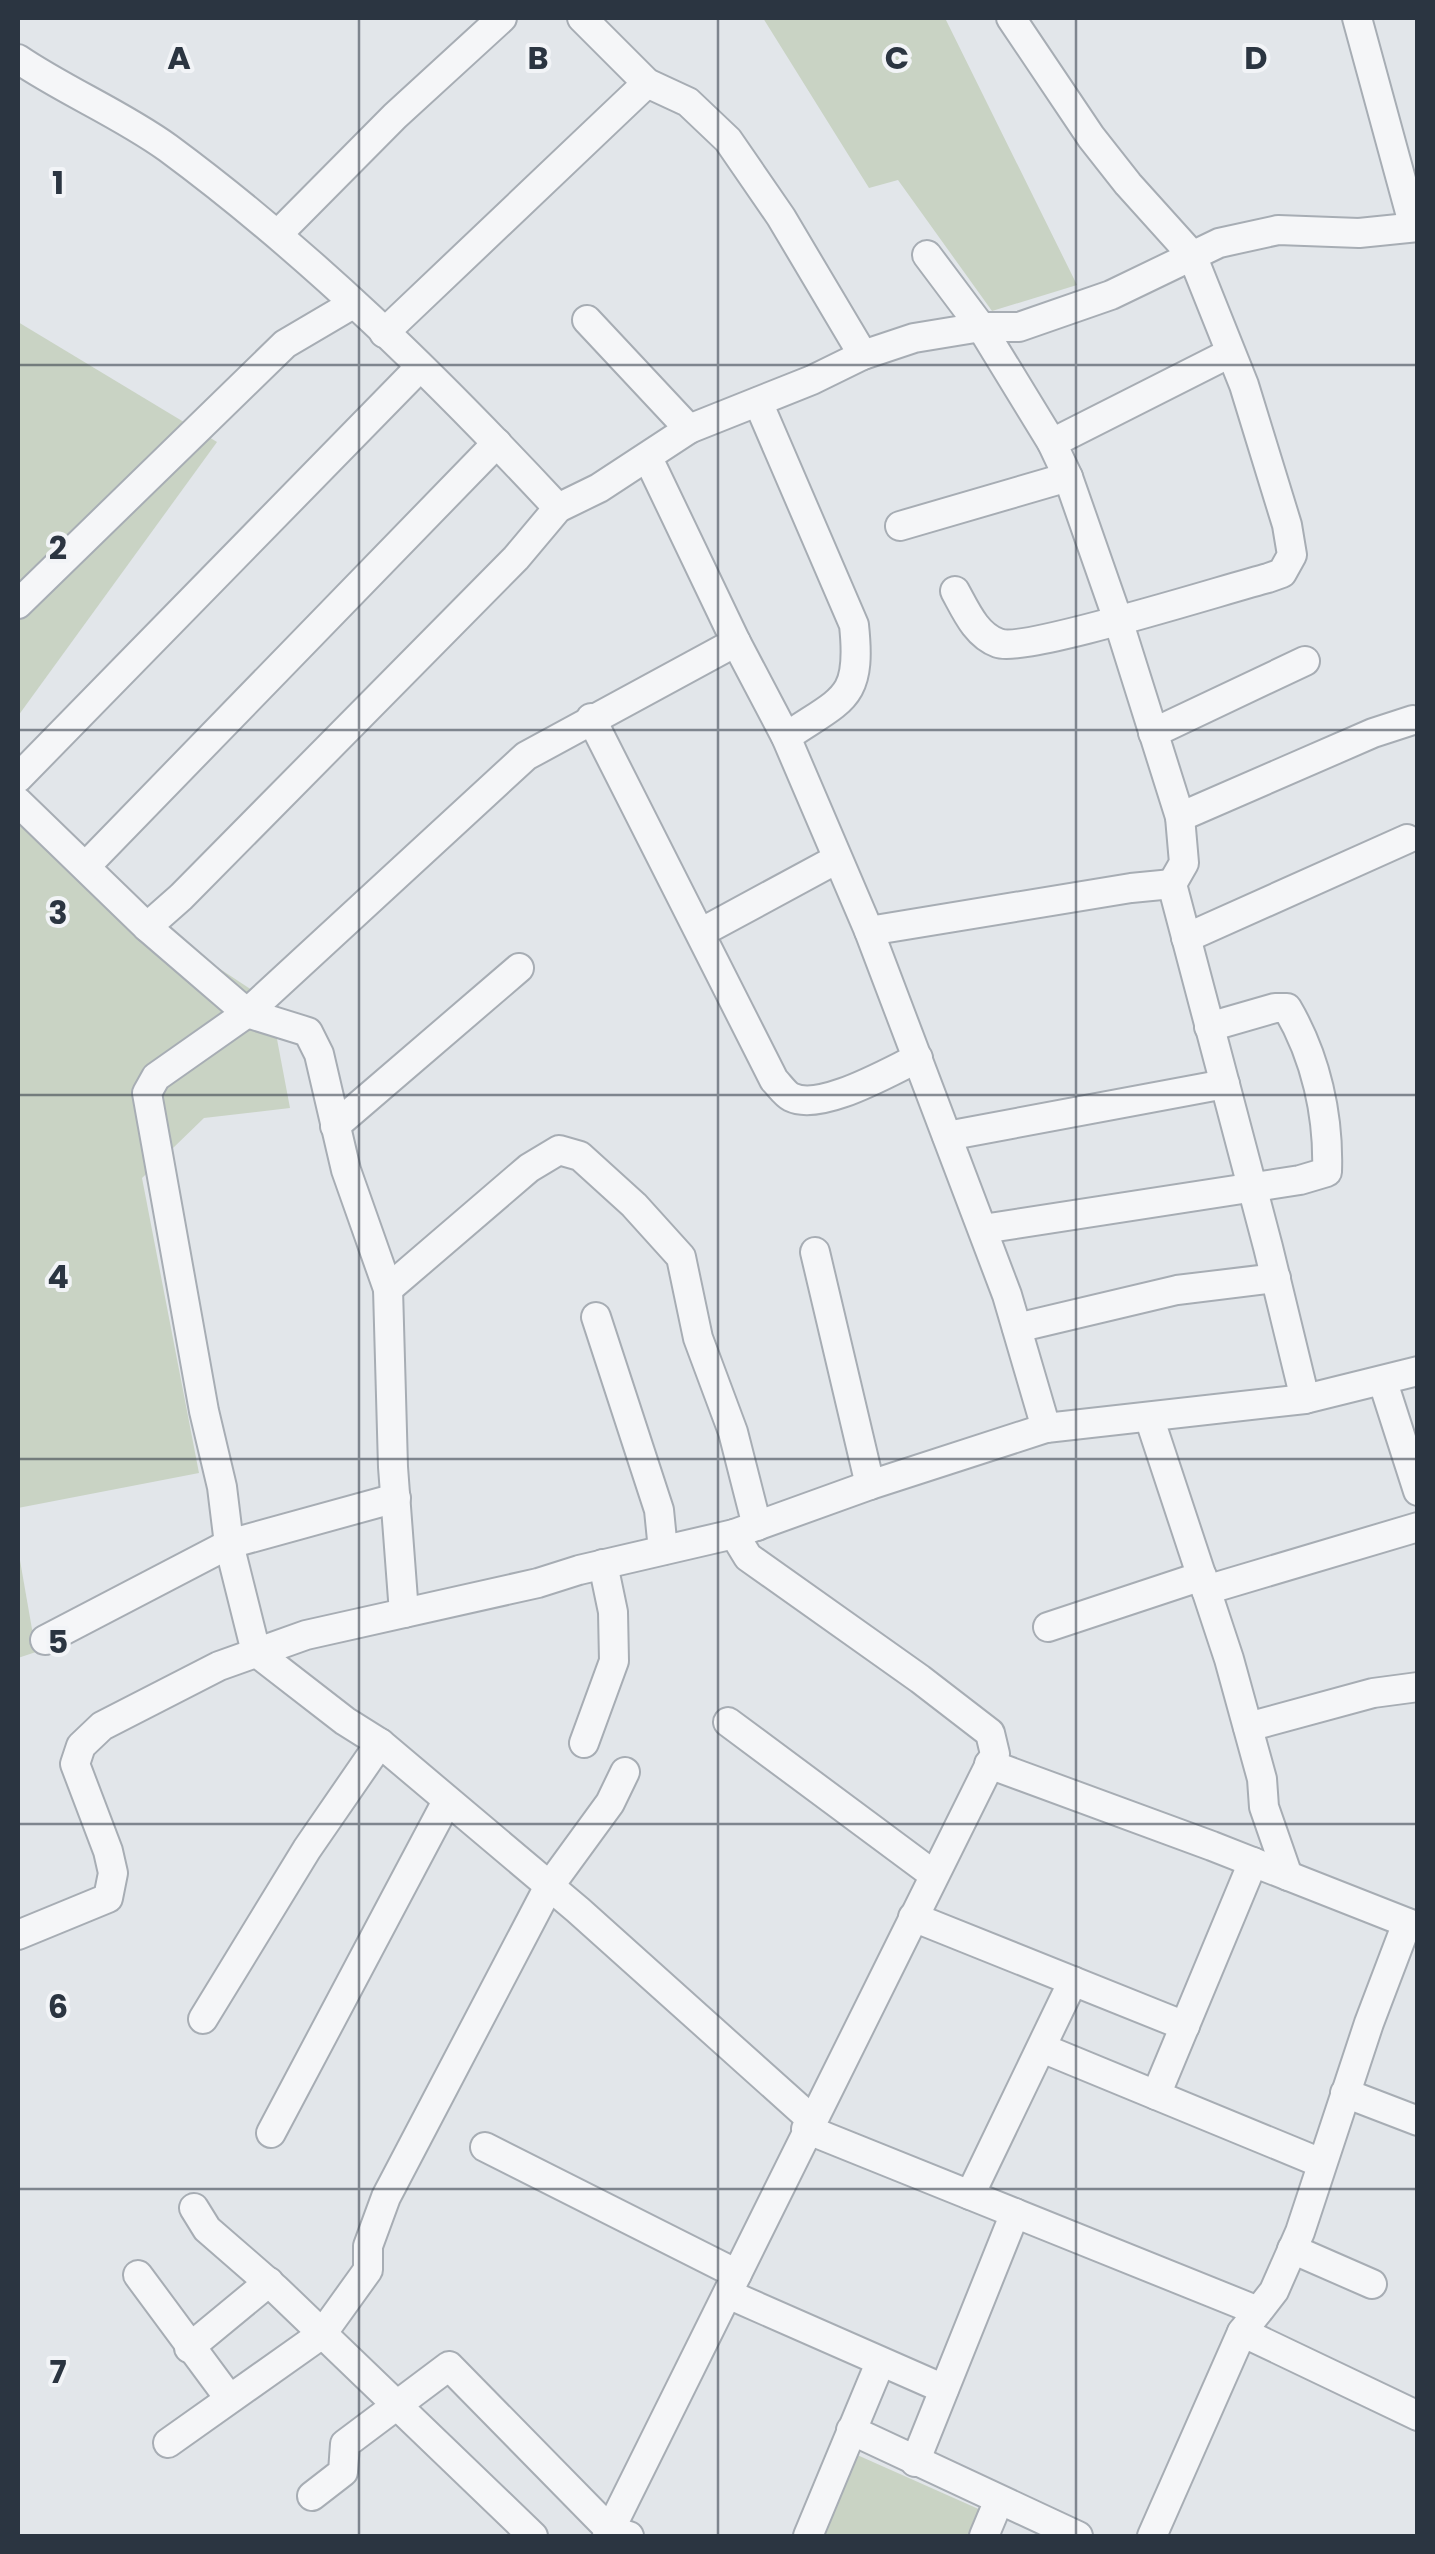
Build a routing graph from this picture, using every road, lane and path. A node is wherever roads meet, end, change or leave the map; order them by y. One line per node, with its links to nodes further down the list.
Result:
1 (502, 18): 8 (street)
2 (582, 18): 6 (street)
3 (1011, 18): 10 (street)
4 (1357, 18): 7 (street)
5 (18, 58): 8 (street)
6 (647, 83): 14 (street); 16 (street)
7 (1416, 227): 10 (street)
8 (278, 234): 11 (street)
9 (927, 255): 13 (street)
10 (1192, 255): 13 (street); 15 (street)
11 (353, 304): 14 (street); 27 (street)
12 (587, 320): 19 (street)
13 (981, 327): 16 (street); 21 (street)
14 (384, 333): 17 (street)
15 (1230, 353): 21 (street); 28 (street)
16 (863, 354): 18 (street)
17 (420, 368): 20 (street); 35 (street)
18 (758, 402): 19 (street); 34 (street)
19 (689, 429): 22 (street)
20 (497, 443): 24 (street); 40 (street)
21 (1052, 443): 23 (street)
22 (648, 458): 24 (street); 29 (street)
23 (1068, 477): 25 (street); 28 (street)
24 (558, 508): 42 (street)
25 (900, 526)
26 (955, 591): 28 (street)
27 (18, 604)
28 (1118, 620): 33 (street)
29 (736, 642): 31 (street); 34 (street)
30 (1305, 661): 33 (street)
31 (591, 718): 44 (street); 47 (street)
32 (1413, 720): 37 (street)
33 (1154, 733): 37 (street)
34 (786, 737): 39 (street)
35 (18, 778)
36 (18, 802): 40 (street)
37 (1180, 817): 41 (street)
38 (1407, 839): 45 (street)
39 (837, 859): 43 (street); 44 (street)
40 (86, 866): 42 (street)
41 (1172, 884): 43 (street); 45 (street)
42 (147, 927): 47 (street)
43 (868, 931): 49 (street)
44 (702, 932): 49 (street)
45 (1186, 938): 48 (street)
46 (520, 968): 51 (street)
47 (247, 1014): 51 (street); 70 (street)
48 (1209, 1027): 50 (street); 53 (street)
49 (918, 1058): 52 (street)
50 (1225, 1084): 52 (street); 53 (street)
51 (334, 1126): 57 (street)
52 (948, 1136): 54 (street)
53 (1252, 1186): 54 (street); 56 (street)
54 (982, 1229): 59 (street)
55 (815, 1252): 65 (street)
56 (1276, 1278): 59 (street); 62 (street)
57 (388, 1288): 67 (street); 69 (street)
58 (596, 1316): 71 (street)
59 (1017, 1328): 64 (street)
60 (1418, 1371): 61 (street)
61 (1383, 1382): 62 (street); 66 (street)
62 (1305, 1400): 63 (street)
63 (1149, 1417): 64 (street); 73 (street)
64 (1046, 1428): 65 (street)
65 (870, 1485): 69 (street)
66 (1418, 1491)
67 (396, 1498): 70 (street); 74 (street)
68 (1418, 1528): 73 (street)
69 (745, 1530): 71 (street); 83 (street)
70 (228, 1544): 76 (street); 77 (street)
71 (663, 1550): 72 (street)
72 (603, 1564): 74 (street); 82 (street)
73 (1204, 1583): 75 (street); 80 (street)
74 (404, 1613): 77 (street)
75 (1048, 1626)
76 (45, 1640)
77 (256, 1652): 81 (street); 92 (street)
78 (1418, 1687): 80 (street)
79 (728, 1722): 87 (street)
80 (1248, 1727): 88 (street)
81 (380, 1743): 85 (street); 94 (street)
82 (584, 1743)
83 (989, 1764): 86 (street); 87 (street)
84 (625, 1772): 89 (street)
85 (447, 1801): 89 (street); 101 (street)
86 (1252, 1862): 88 (street); 95 (street)
87 (934, 1875): 90 (street)
88 (1288, 1876): 91 (street)
89 (548, 1888): 100 (street); 113 (street)
90 (913, 1918): 93 (street); 100 (street)
91 (1412, 1925): 97 (street)
92 (18, 1935)
93 (1072, 1981): 95 (street); 96 (street)
94 (203, 2019)
95 (1185, 2026): 98 (street)
96 (1042, 2048): 98 (street); 104 (street)
97 (1345, 2093): 99 (street); 103 (street)
98 (1156, 2094): 103 (street)
99 (1418, 2121)
100 (809, 2124): 104 (street); 110 (street)
101 (271, 2133)
102 (484, 2147): 110 (street)
103 (1322, 2163): 107 (street)
104 (970, 2195): 106 (street)
105 (194, 2208): 109 (street)
106 (1015, 2213): 112 (street); 116 (street)
107 (1292, 2249): 111 (street); 112 (street)
108 (138, 2276): 114 (street)
109 (268, 2282): 113 (street); 114 (street)
110 (733, 2284): 115 (street); 125 (street)
111 (1372, 2284)
112 (1250, 2322): 119 (street); 130 (street)
113 (322, 2334): 117 (street); 118 (street)
114 (190, 2348): 117 (street)
115 (880, 2362): 116 (street); 120 (street)
116 (944, 2389): 122 (street)
117 (230, 2398): 121 (street)
118 (396, 2404): 123 (street); 125 (street); 126 (street)
119 (1418, 2416)
120 (851, 2430): 122 (street); 127 (street)
121 (168, 2443)
122 (915, 2462): 124 (street)
123 (312, 2496)
124 (998, 2500): 128 (street); 129 (street)
125 (615, 2534)
126 (533, 2536)
127 (808, 2536)
128 (984, 2536)
129 (1078, 2536)
130 (1152, 2536)

